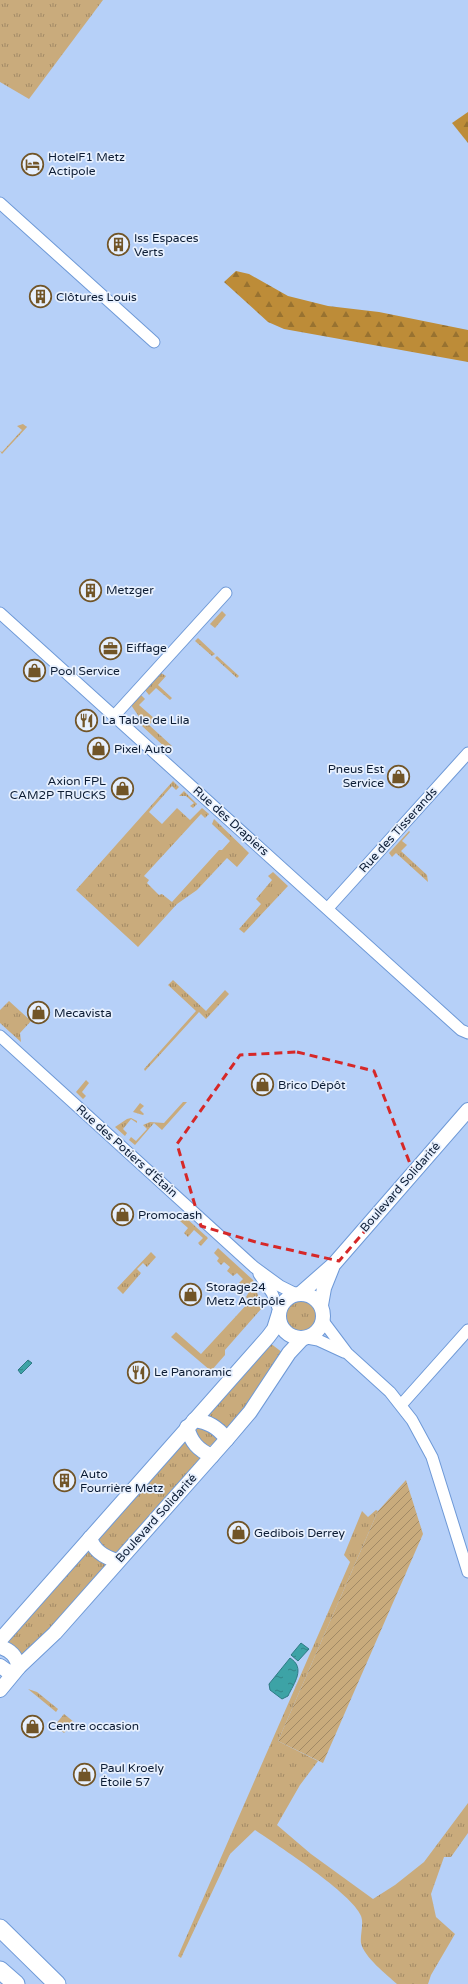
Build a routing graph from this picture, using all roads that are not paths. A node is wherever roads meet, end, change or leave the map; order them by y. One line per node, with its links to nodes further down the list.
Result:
1 (0, 203): 2 (street)
2 (154, 342)
3 (226, 594): 5 (street)
4 (0, 613): 5 (street, Rue des Drapiers)
5 (115, 716): 7 (street, Rue des Drapiers)
6 (468, 753): 7 (street, Rue des Tisserands)
7 (328, 908): 8 (street, Rue des Drapiers)
8 (465, 1032): 10 (street, Rue des Drapiers)
9 (0, 1036): 13 (street, Rue des Potiers d'Étain)
10 (468, 1040)
11 (468, 1110): 12 (main road, Boulevard Solidarité)
12 (334, 1264): 14 (main road, Boulevard Solidarité); 15 (main road, Boulevard Solidarité)
13 (254, 1267): 14 (street, Rue des Potiers d'Étain); 16 (street, Rue des Potiers d'Étain)
14 (298, 1294): 15 (main road); 16 (main road)
15 (321, 1305): 17 (main road)
16 (279, 1311): 19 (main road); 22 (main road)
17 (323, 1321): 19 (main road); 20 (street)
18 (468, 1330): 21 (street)
19 (305, 1338): 20 (street); 23 (main road, Boulevard Solidarité)
20 (347, 1353): 21 (street)
21 (401, 1405): 27 (street)
22 (190, 1424): 23 (main road); 24 (main road); 25 (main road)
23 (227, 1439): 24 (main road, Boulevard Solidarité)
24 (212, 1456): 26 (main road, Boulevard Solidarité)
25 (90, 1538): 26 (main road); 28 (main road)
26 (118, 1561): 31 (main road, Boulevard Solidarité)
27 (468, 1572)
28 (0, 1640)
29 (0, 1648): 31 (main road)
30 (0, 1666): 31 (main road)
31 (17, 1669): 32 (main road, Boulevard Solidarité)
32 (0, 1690)
33 (0, 1928): 36 (highway)
34 (0, 1970): 35 (highway)
35 (16, 1984)
36 (56, 1984)

